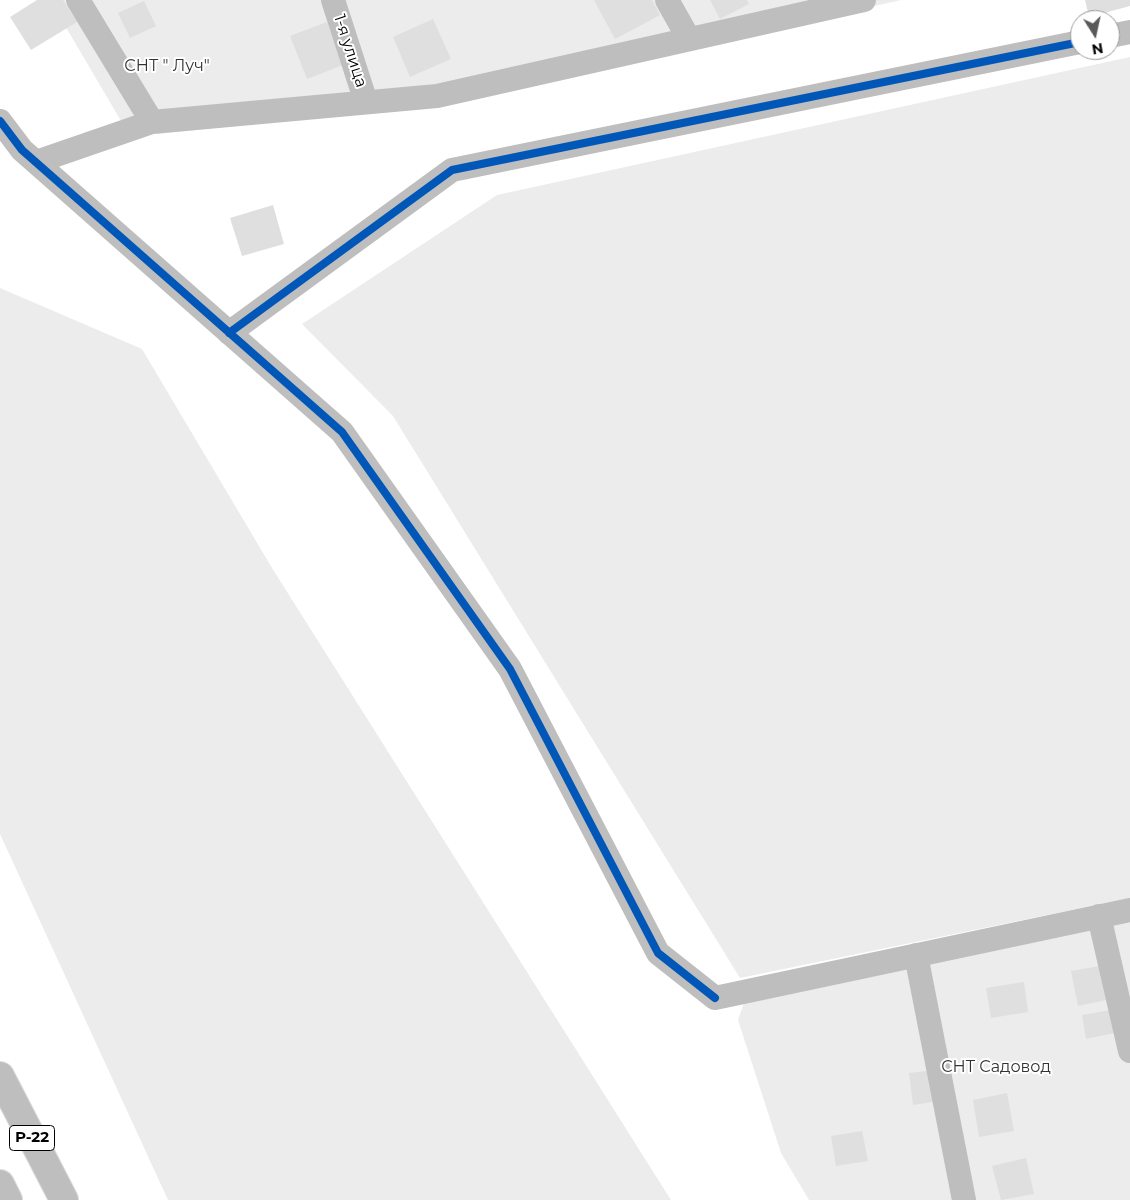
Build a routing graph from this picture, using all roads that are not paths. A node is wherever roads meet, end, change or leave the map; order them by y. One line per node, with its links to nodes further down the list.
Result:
1 (78, 0): 9 (street)
2 (333, 0): 7 (street, 1-я улица)
3 (667, 0): 5 (street)
4 (864, 0): 5 (street)
5 (689, 39): 7 (street)
6 (1070, 44): 11 (street)
7 (366, 102): 9 (street)
8 (0, 121): 10 (street)
9 (152, 122): 10 (street)
10 (36, 162): 11 (street)
11 (229, 333): 14 (street)
12 (1130, 910): 13 (street)
13 (1099, 916): 14 (street); 15 (street)
14 (916, 955): 20 (street)
15 (1130, 1051)
16 (0, 1076): 19 (highway, Р-22)
17 (0, 1184): 18 (highway)
18 (8, 1200)
19 (64, 1200)
20 (964, 1200)

